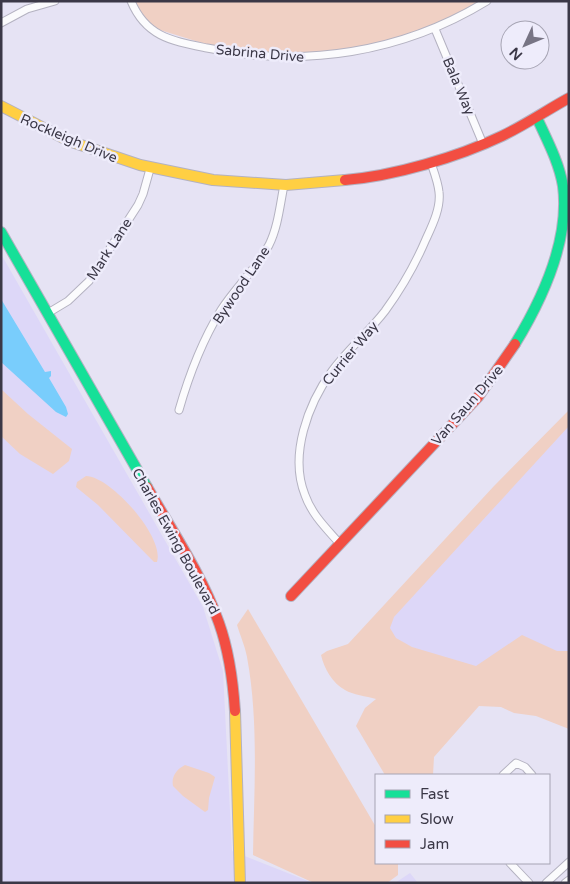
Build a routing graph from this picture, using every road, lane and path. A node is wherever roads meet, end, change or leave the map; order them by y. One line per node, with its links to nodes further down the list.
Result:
1 (55, 1): 4 (street)
2 (130, 1): 5 (street, Sabrina Drive)
3 (487, 1): 5 (street, Sabrina Drive)
4 (1, 23)
5 (435, 29): 9 (street, Bala Way)
6 (569, 98): 8 (street, Rockleigh Drive)
7 (1, 106): 11 (street, Rockleigh Drive)
8 (537, 118): 9 (street, Rockleigh Drive); 16 (street, Van Saun Drive)
9 (483, 144): 10 (street, Rockleigh Drive)
10 (431, 163): 12 (street, Rockleigh Drive); 16 (street, Currier Way)
11 (150, 169): 12 (street, Rockleigh Drive); 14 (street, Mark Lane)
12 (284, 185): 15 (street, Bywood Lane)
13 (1, 232): 14 (street, Charles Ewing Boulevard)
14 (48, 313): 23 (street, Charles Ewing Boulevard)
15 (179, 410)
16 (340, 544): 17 (street, Van Saun Drive)
17 (291, 596)
18 (503, 774): 19 (street)
19 (531, 774)
20 (569, 862): 25 (street)
21 (511, 864): 24 (street)
22 (569, 880): 26 (street)
23 (240, 883)
24 (529, 883)
25 (546, 883)
26 (565, 883)

